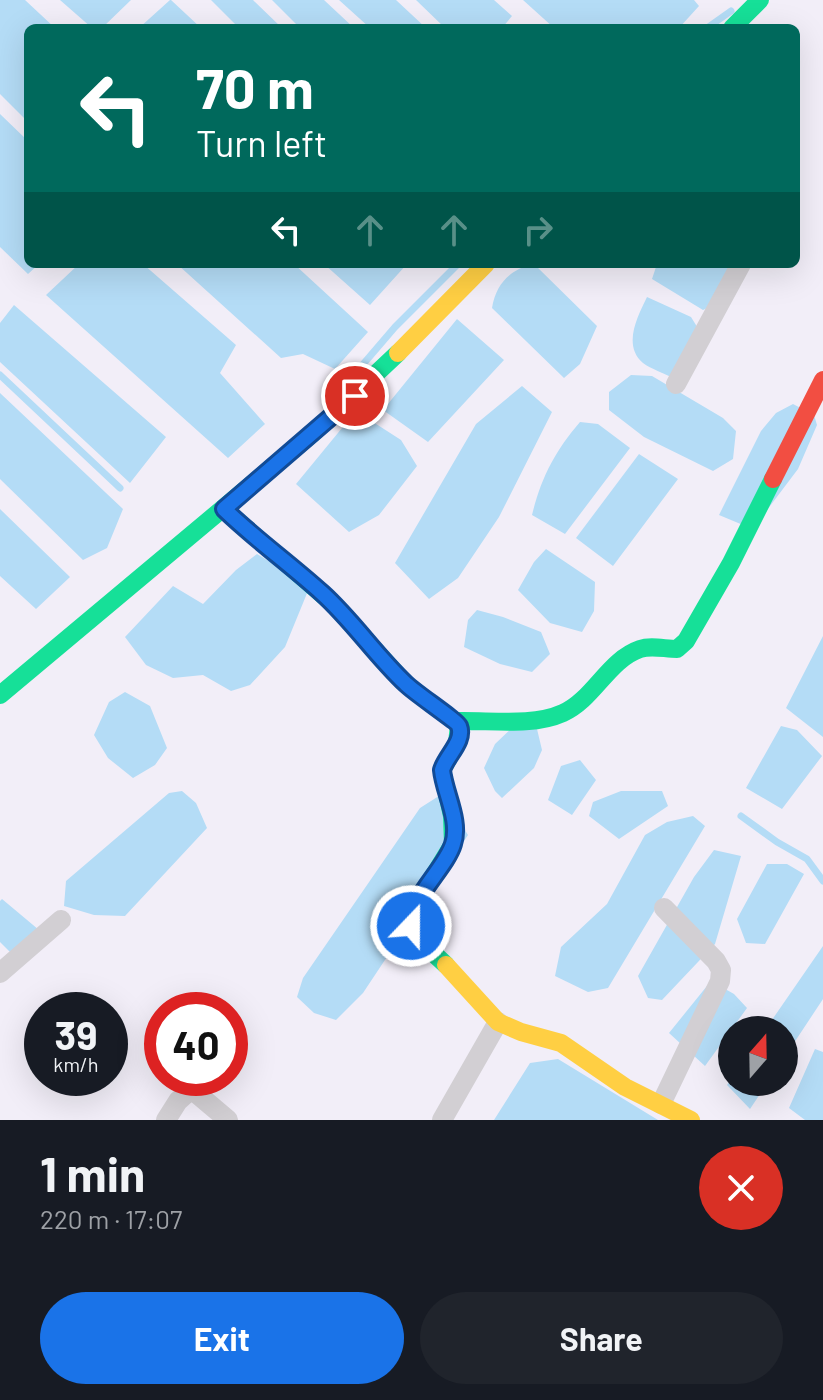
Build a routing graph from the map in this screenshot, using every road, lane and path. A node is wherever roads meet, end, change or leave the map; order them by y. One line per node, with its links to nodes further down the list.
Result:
1 (760, 0): 2 (street)
2 (736, 24)
3 (482, 268): 7 (street)
4 (739, 268): 6 (street)
5 (823, 380): 9 (street)
6 (676, 384)
7 (224, 509): 8 (street); 9 (street)
8 (0, 695)
9 (457, 721): 13 (street)
10 (664, 908): 14 (street)
11 (61, 920): 12 (street)
12 (0, 973)
13 (498, 1022): 14 (street); 17 (street)
14 (661, 1104): 18 (street)
15 (166, 1120): 16 (street)
16 (228, 1120)
17 (442, 1120)
18 (691, 1120)

